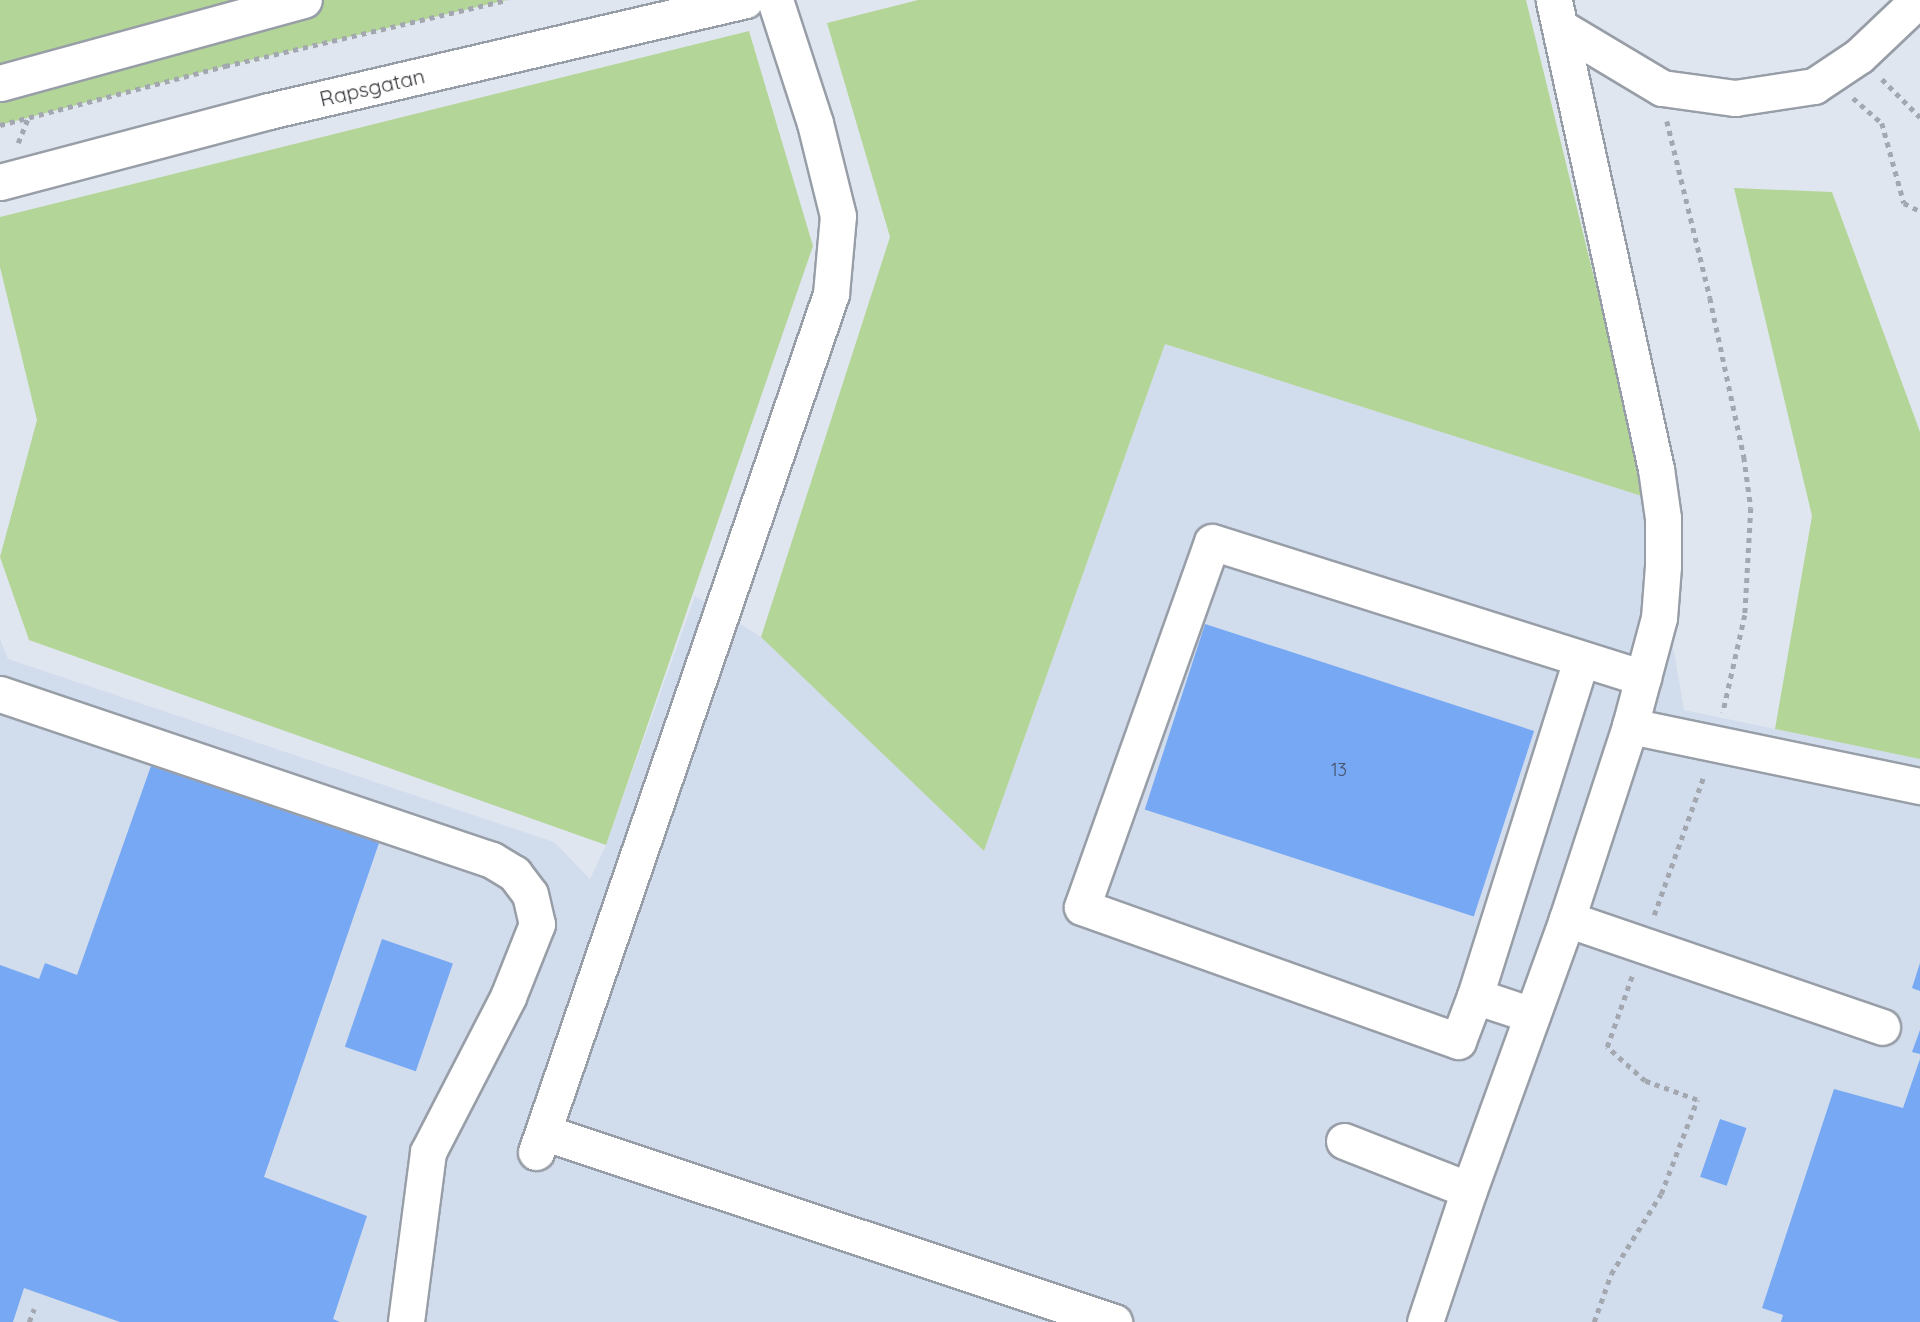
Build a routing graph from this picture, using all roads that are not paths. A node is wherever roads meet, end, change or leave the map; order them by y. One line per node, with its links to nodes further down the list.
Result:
1 (304, 0): 6 (street)
2 (746, 0): 7 (street, Rapsgatan)
3 (775, 0): 20 (street)
4 (1918, 0): 5 (street)
5 (1557, 13): 9 (street)
6 (0, 83)
7 (0, 182)
8 (1581, 659): 9 (street); 14 (street); 14 (street)
9 (1643, 678): 11 (street)
10 (0, 694): 19 (street)
11 (1630, 726): 12 (street); 13 (street)
12 (1920, 786)
13 (1567, 919): 15 (street); 16 (street)
14 (1475, 996): 15 (street)
15 (1532, 1015): 18 (street)
16 (1882, 1027)
17 (1344, 1141): 18 (street)
18 (1468, 1190): 21 (street)
19 (406, 1322)
20 (1114, 1322)
21 (1425, 1322)

